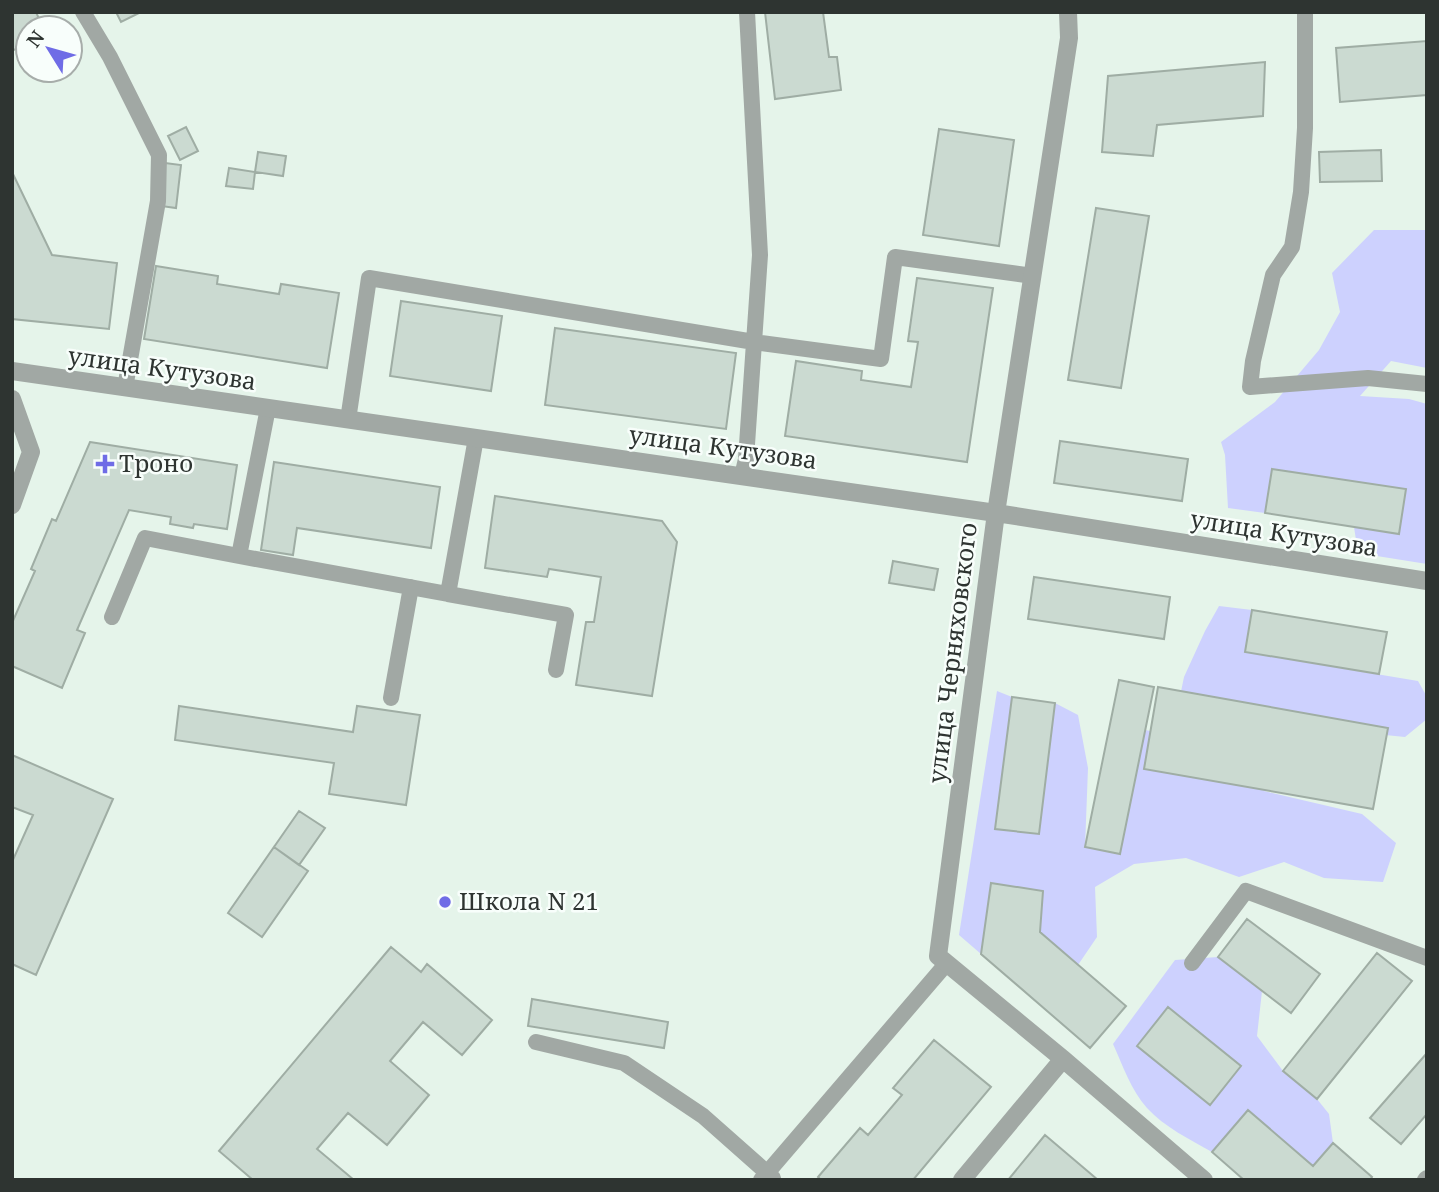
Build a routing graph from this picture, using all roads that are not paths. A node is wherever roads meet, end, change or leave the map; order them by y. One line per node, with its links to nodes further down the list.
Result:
1 (83, 12): 9 (lane)
2 (747, 12): 6 (lane)
3 (1068, 12): 5 (street, улица Черняховского)
4 (1305, 12): 8 (lane)
5 (1033, 276): 6 (lane); 16 (street, улица Черняховского)
6 (754, 341): 12 (lane); 14 (lane)
7 (12, 371): 9 (street, улица Кутузова)
8 (1427, 384)
9 (125, 388): 11 (street, улица Кутузова)
10 (12, 399): 15 (street)
11 (268, 408): 12 (street, улица Кутузова); 17 (lane)
12 (348, 420): 13 (street, улица Кутузова)
13 (476, 438): 14 (street, улица Кутузова); 20 (lane)
14 (742, 476): 16 (street, улица Кутузова)
15 (12, 505)
16 (996, 513): 18 (street, улица Кутузова); 25 (street, улица Черняховского)
17 (239, 556): 19 (lane); 21 (lane)
18 (1427, 581)
19 (411, 587): 20 (lane); 23 (lane)
20 (448, 594): 22 (lane)
21 (112, 617)
22 (556, 670)
23 (391, 698)
24 (1427, 958): 26 (lane)
25 (947, 964): 28 (street); 29 (lane)
26 (1192, 964)
27 (536, 1042): 29 (lane)
28 (1063, 1059): 30 (street); 31 (street)
29 (767, 1177)
30 (962, 1180)
31 (1205, 1180)

